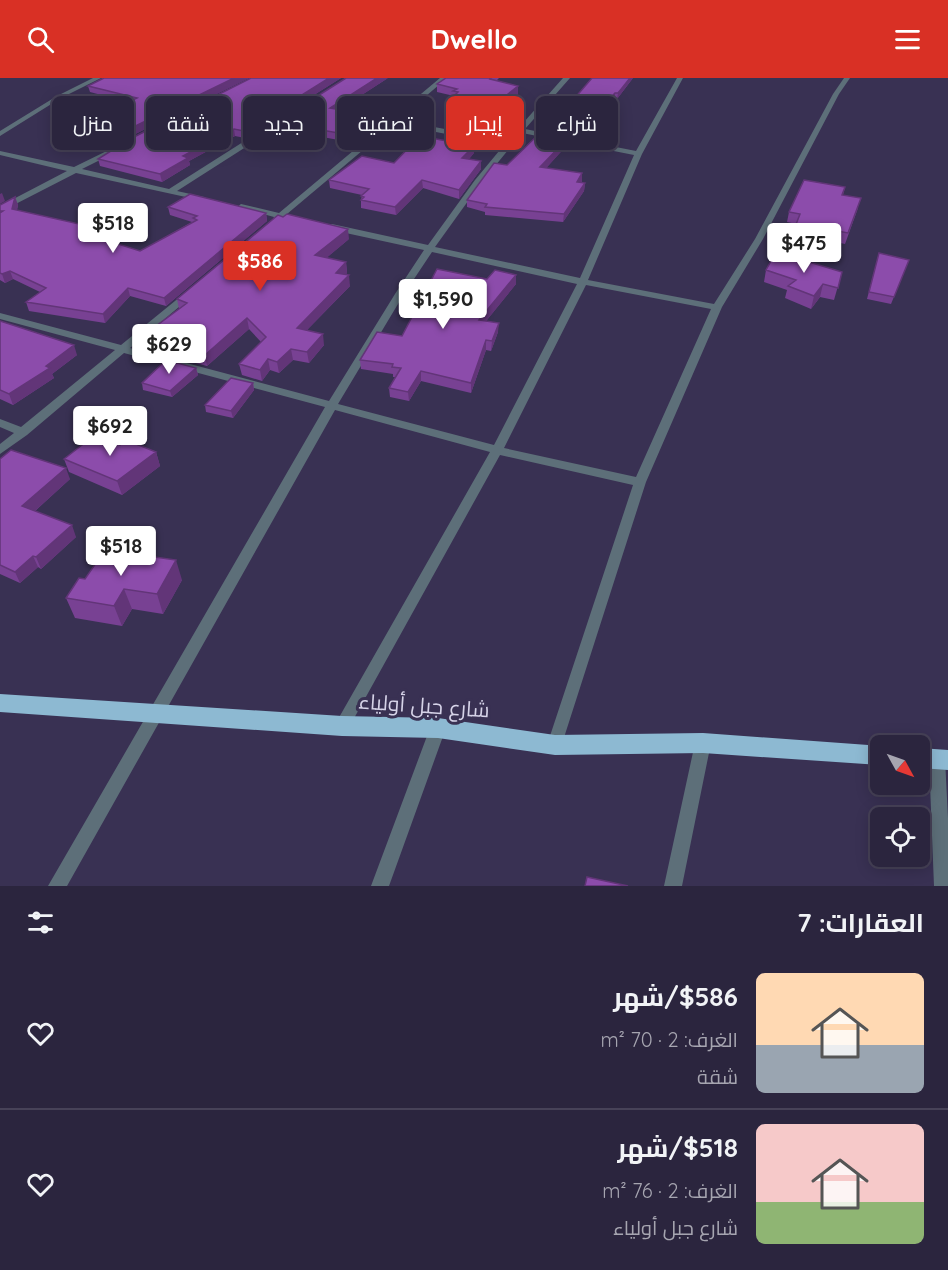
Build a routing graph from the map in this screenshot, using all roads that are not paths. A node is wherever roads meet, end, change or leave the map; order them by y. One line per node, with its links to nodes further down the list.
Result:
1 (98, 78): 9 (street)
2 (444, 78): 6 (street)
3 (567, 78): 7 (street)
4 (680, 78): 15 (street)
5 (847, 78): 28 (street)
6 (422, 96)
7 (524, 125)
8 (524, 131): 15 (street)
9 (0, 134)
10 (243, 146): 17 (street)
11 (114, 150): 16 (street)
12 (357, 150): 21 (street)
13 (502, 150): 25 (street)
14 (0, 153): 16 (street)
15 (638, 154): 26 (street)
16 (73, 170): 17 (street); 20 (street)
17 (170, 192): 18 (street)
18 (214, 201)
19 (236, 206): 21 (street)
20 (0, 210)
21 (281, 216): 22 (street); 23 (street)
22 (304, 221)
23 (272, 224)
24 (327, 226): 25 (street)
25 (430, 247): 26 (street); 31 (street)
26 (583, 282): 28 (street); 35 (street)
27 (194, 290): 30 (street)
28 (717, 307): 36 (street)
29 (0, 316): 30 (street)
30 (125, 349): 31 (street); 33 (street)
31 (330, 406): 35 (street); 38 (street)
32 (0, 423): 33 (street)
33 (23, 432): 34 (street)
34 (0, 450)
35 (497, 450): 36 (street); 39 (street)
36 (640, 482): 42 (street)
37 (0, 703): 38 (highway, شارع جبل أولياء)
38 (157, 716): 39 (highway, شارع جبل أولياء); 45 (street)
39 (342, 726): 40 (highway, شارع جبل أولياء)
40 (438, 728): 42 (highway, شارع جبل أولياء); 46 (street)
41 (703, 743): 42 (highway, شارع جبل أولياء); 43 (highway, شارع جبل أولياء); 47 (street)
42 (555, 745)
43 (870, 754)
44 (935, 759): 48 (street)
45 (57, 886)
46 (380, 886)
47 (673, 886)
48 (943, 886)

